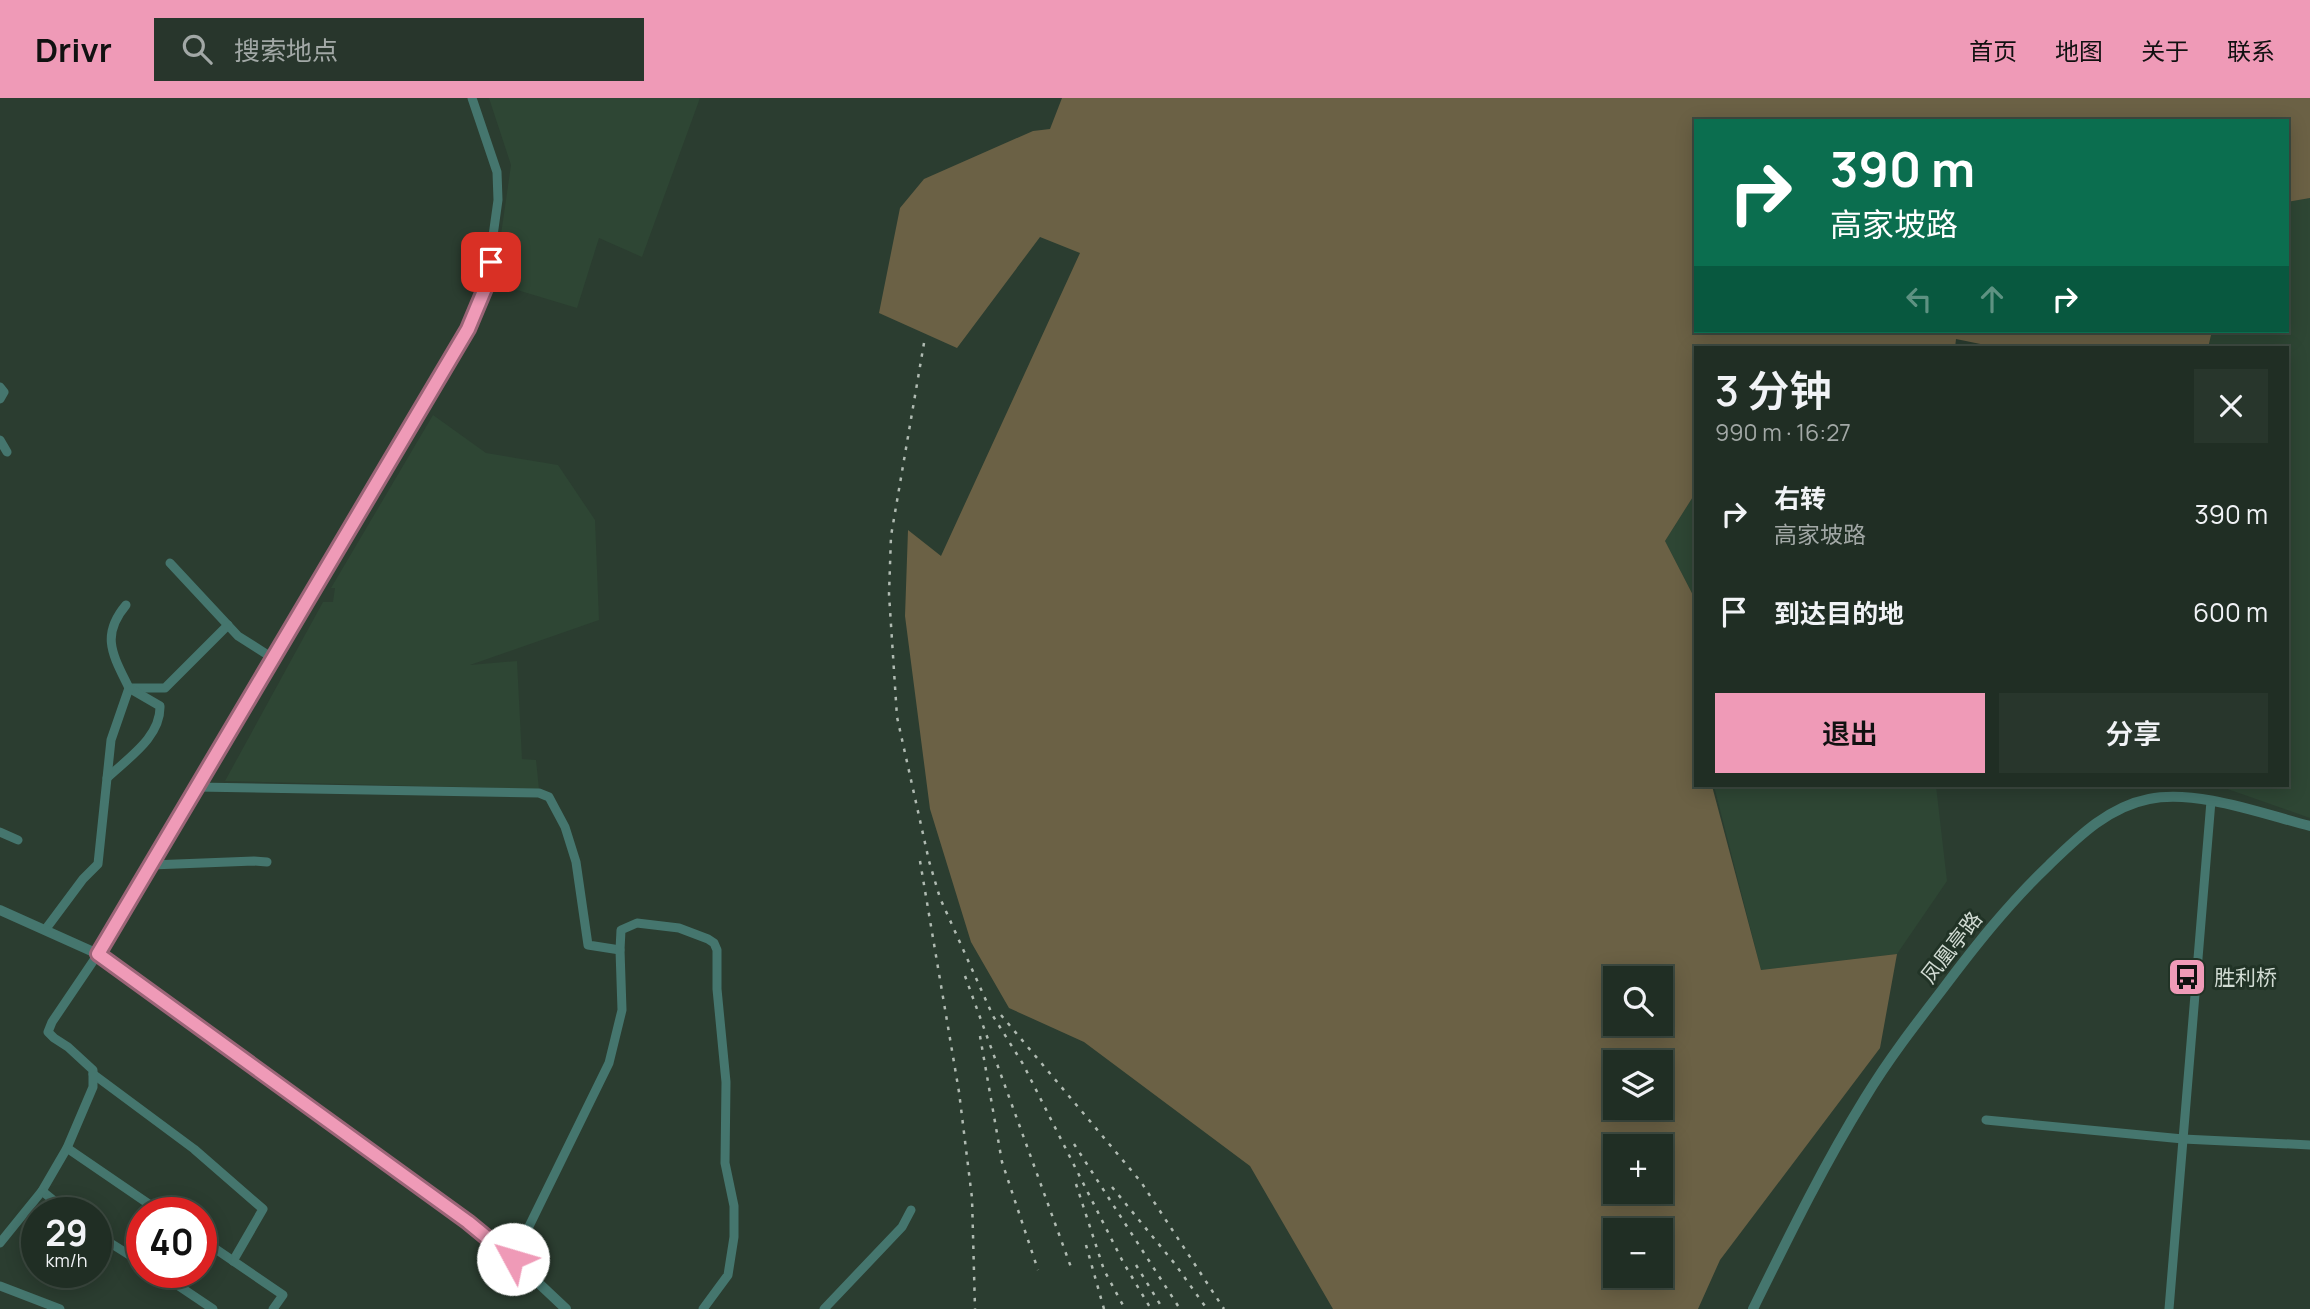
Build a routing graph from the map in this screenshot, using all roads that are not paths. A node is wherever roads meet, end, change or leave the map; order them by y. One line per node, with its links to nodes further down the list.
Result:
1 (472, 98): 12 (street)
2 (0, 387): 3 (street)
3 (0, 399)
4 (0, 440): 5 (street)
5 (7, 452)
6 (170, 563): 8 (street)
7 (126, 605): 10 (street)
8 (228, 625): 9 (street); 10 (street)
9 (271, 657)
10 (129, 688): 11 (street); 11 (street)
11 (107, 778): 20 (street)
12 (197, 787): 18 (street); 21 (street)
13 (2211, 801): 14 (street, 凤凰亭路); 25 (street); 44 (street, 凤凰亭路)
14 (2310, 826)
15 (0, 832): 16 (street)
16 (18, 840)
17 (267, 862): 18 (street)
18 (151, 864): 22 (street)
19 (0, 910): 20 (street)
20 (44, 930): 22 (street)
21 (620, 950): 34 (street); 42 (street)
22 (98, 954): 23 (street); 34 (street)
23 (93, 1074): 27 (street); 35 (street)
24 (1986, 1120): 25 (street)
25 (2183, 1139): 26 (street); 45 (street)
26 (2310, 1145)
27 (67, 1148): 28 (street); 30 (street)
28 (42, 1191): 29 (street); 32 (street)
29 (49, 1197)
30 (139, 1197)
31 (911, 1210): 43 (street)
32 (0, 1243)
33 (217, 1250): 35 (street)
34 (513, 1259): 41 (street)
35 (233, 1261): 40 (street)
36 (0, 1286): 38 (street)
37 (182, 1288): 39 (street)
38 (60, 1309)
39 (213, 1309)
40 (273, 1309)
41 (566, 1309)
42 (703, 1309)
43 (824, 1309)
44 (1753, 1309)
45 (2169, 1309)

